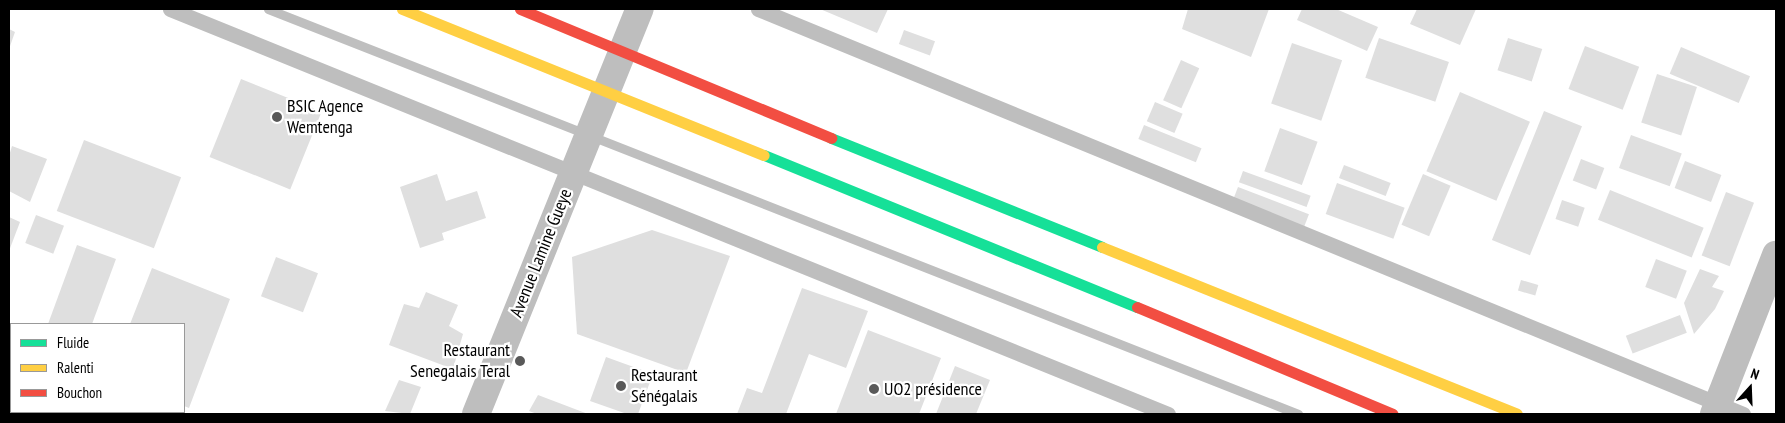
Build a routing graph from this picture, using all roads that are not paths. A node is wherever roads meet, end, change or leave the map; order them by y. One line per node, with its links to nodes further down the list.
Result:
1 (170, 9): 8 (lane)
2 (402, 9): 7 (main road)
3 (520, 9): 6 (main road)
4 (640, 9): 6 (street, Avenue Lamine Gueye)
5 (758, 9): 10 (lane)
6 (623, 50): 7 (street, Avenue Lamine Gueye); 14 (main road)
7 (607, 91): 8 (street, Avenue Lamine Gueye); 13 (main road)
8 (574, 173): 11 (street, Avenue Lamine Gueye); 12 (lane)
9 (1776, 255): 10 (street)
10 (1713, 411): 15 (lane)
11 (476, 414)
12 (1168, 414)
13 (1393, 414)
14 (1517, 414)
15 (1743, 414)

